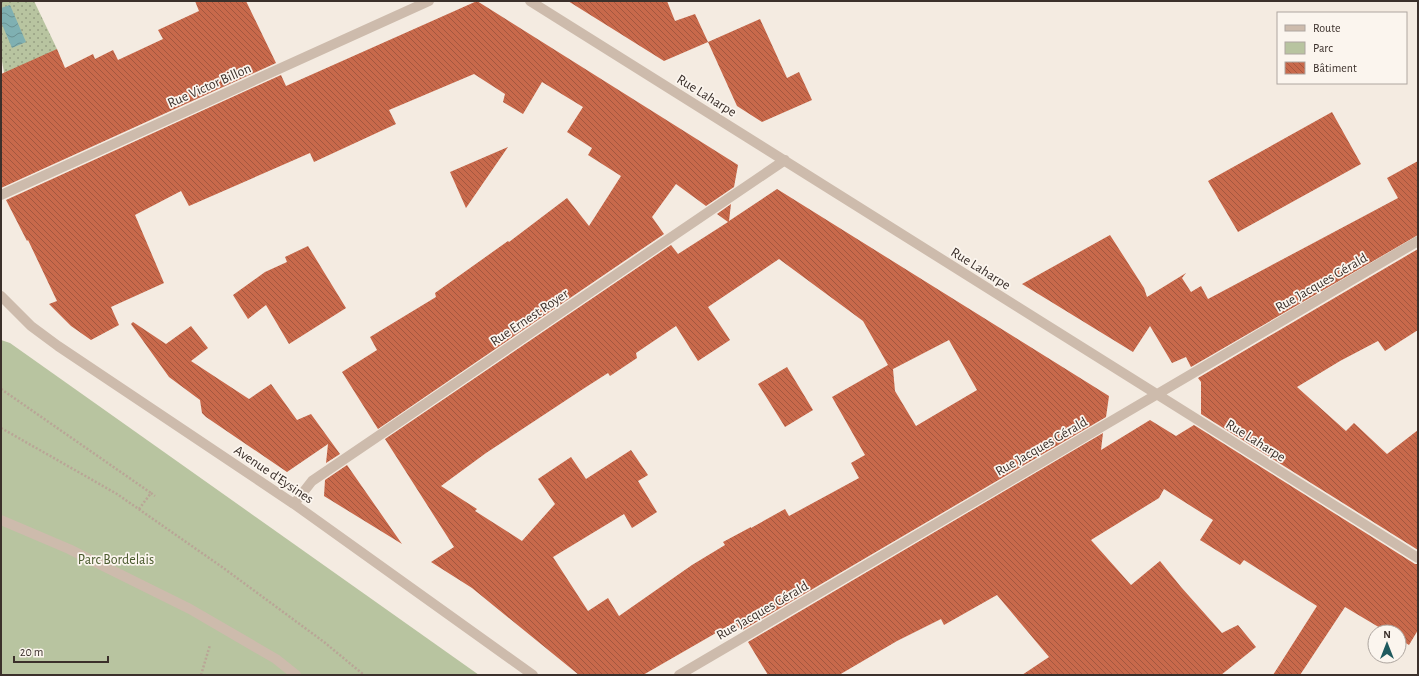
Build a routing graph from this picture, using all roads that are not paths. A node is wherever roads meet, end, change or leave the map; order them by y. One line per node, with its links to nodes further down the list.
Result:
1 (429, 1): 4 (street, Rue Victor Billon)
2 (530, 1): 3 (street, Rue Laharpe)
3 (784, 160): 7 (street, Rue Laharpe); 8 (street, Rue Ernest Royer)
4 (1, 195)
5 (1418, 241): 7 (street, Rue Jacques Gérald)
6 (3, 302): 8 (street, Avenue d'Eysines)
7 (1157, 395): 10 (street, Rue Laharpe); 13 (street, Rue Jacques Gérald)
8 (294, 504): 12 (street, Avenue d'Eysines)
9 (1, 520): 11 (street)
10 (1418, 558)
11 (296, 675)
12 (533, 675)
13 (679, 675)

